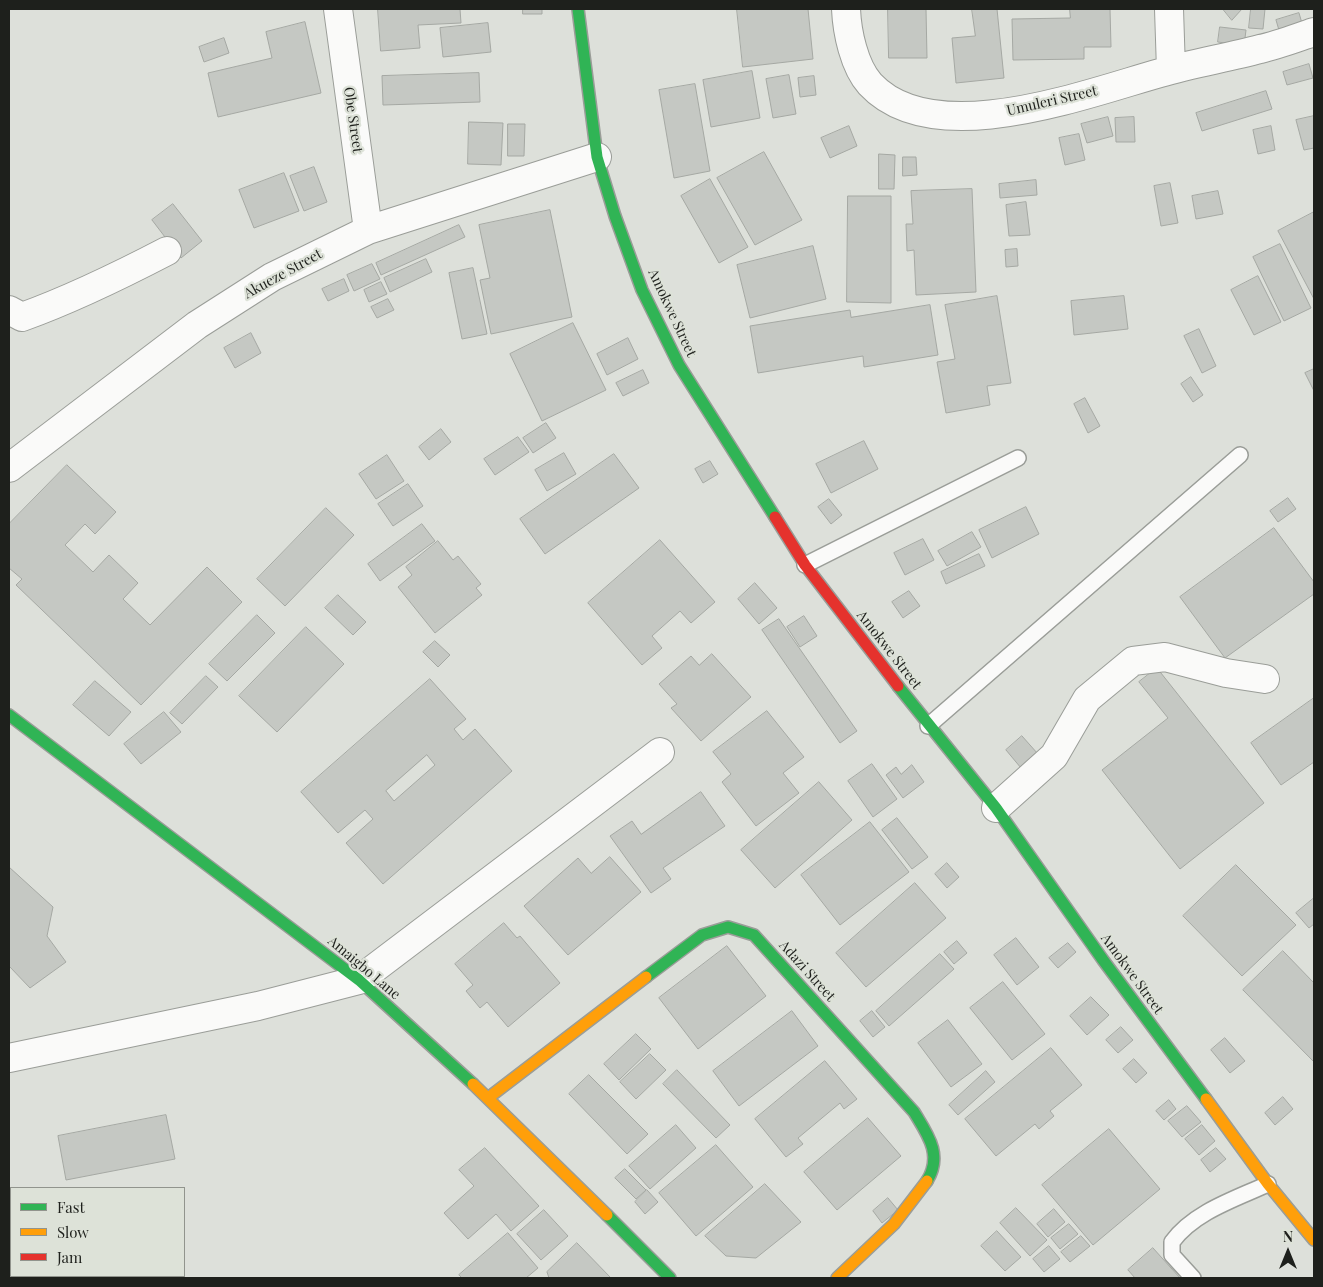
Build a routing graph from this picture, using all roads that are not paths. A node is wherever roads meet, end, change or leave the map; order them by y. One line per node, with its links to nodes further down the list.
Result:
1 (338, 9): 8 (street, Obe Street)
2 (578, 9): 7 (street, Amokwe Street)
3 (846, 9): 6 (street, Umuleri Street)
4 (1169, 9): 6 (street)
5 (1314, 32): 6 (street, Umuleri Street)
6 (1171, 70)
7 (597, 157): 8 (street, Akueze Street); 14 (street, Amokwe Street)
8 (368, 230): 13 (street, Akueze Street)
9 (166, 251): 10 (street)
10 (9, 310)
11 (1240, 456): 17 (lane)
12 (1018, 458): 14 (lane)
13 (9, 468)
14 (805, 565): 17 (street, Amokwe Street)
15 (1265, 679): 19 (street)
16 (9, 715): 20 (street, Amaigbo Lane)
17 (928, 726): 19 (street, Amokwe Street)
18 (660, 752): 20 (street)
19 (996, 808): 23 (street, Amokwe Street)
20 (359, 980): 21 (street); 22 (street, Amaigbo Lane)
21 (9, 1058)
22 (488, 1098): 25 (street, Amaigbo Lane); 26 (street, Adazi Street)
23 (1268, 1184): 24 (street, Amokwe Street); 27 (lane)
24 (1314, 1240)
25 (670, 1278)
26 (837, 1278)
27 (1193, 1278)

